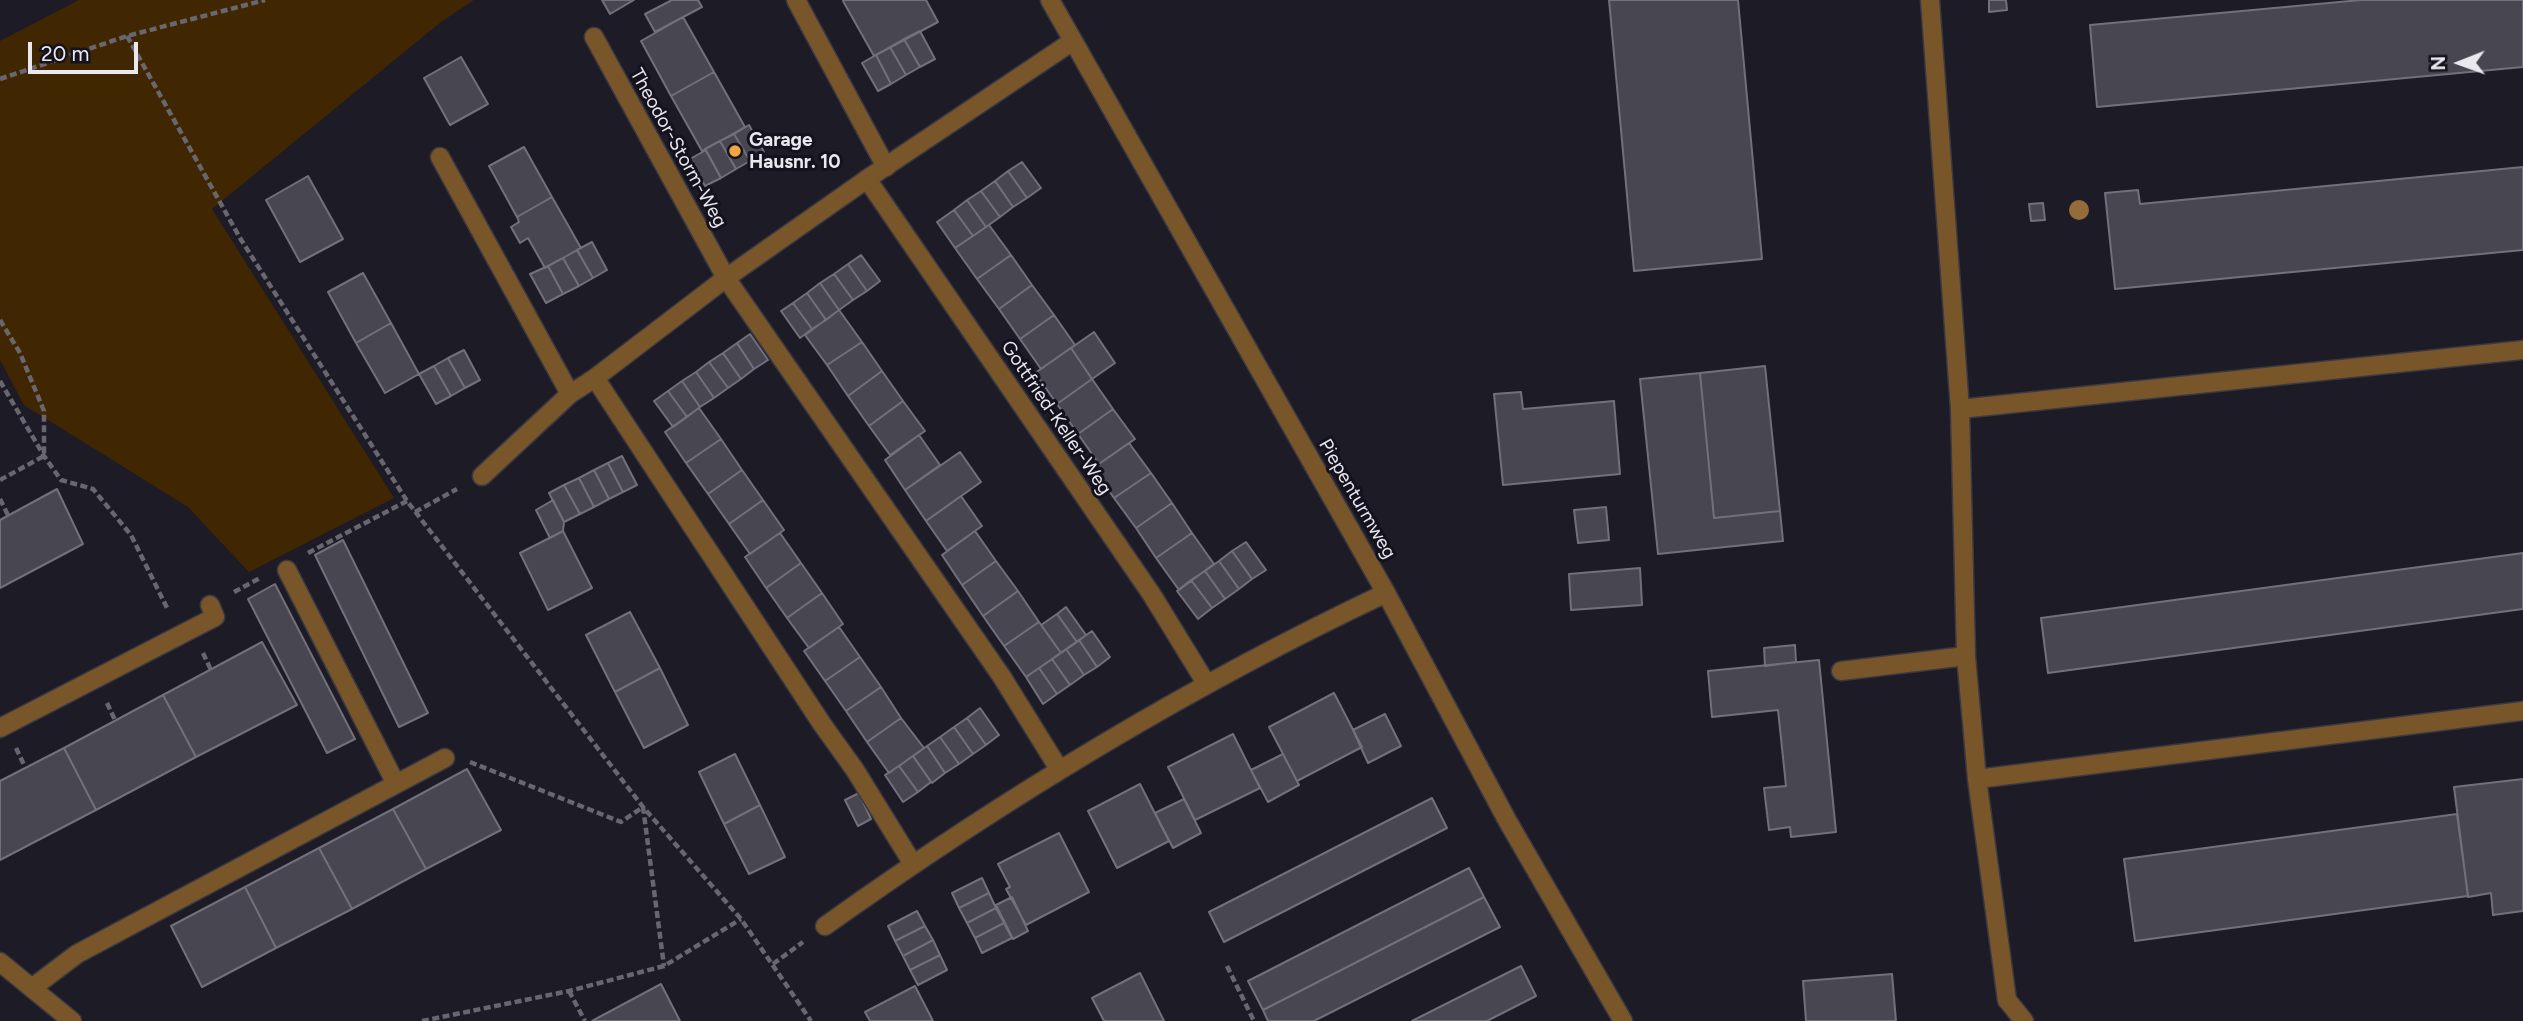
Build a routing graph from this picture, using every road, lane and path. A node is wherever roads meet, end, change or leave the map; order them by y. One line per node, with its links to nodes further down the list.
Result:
1 (265, 0): 5 (path)
2 (796, 0): 10 (street)
3 (1050, 0): 7 (street, Piepenturmweg)
4 (1930, 0): 18 (street)
5 (127, 36): 8 (path); 23 (path)
6 (594, 37): 12 (street, Theodor-Storm-Weg)
7 (1073, 41): 10 (street); 26 (street, Piepenturmweg)
8 (0, 79)
9 (440, 157): 17 (street)
10 (886, 167): 11 (street)
11 (867, 179): 12 (street); 31 (street, Gottfried-Keller-Weg)
12 (726, 278): 15 (street); 35 (street)
13 (0, 320): 19 (path)
14 (2523, 351): 18 (street)
15 (594, 378): 17 (street); 39 (street)
16 (0, 381): 19 (path)
17 (570, 394): 20 (street)
18 (1961, 409): 29 (street)
19 (44, 456): 21 (path); 28 (path)
20 (482, 476): 23 (path)
21 (0, 480)
22 (0, 499): 24 (path)
23 (415, 512): 38 (path)
24 (8, 515)
25 (287, 570): 37 (street)
26 (1386, 593): 31 (street); 53 (street, Piepenturmweg)
27 (210, 605): 28 (street)
28 (181, 636): 33 (street)
29 (1966, 656): 30 (street); 36 (street)
30 (1841, 671)
31 (1206, 683): 35 (street)
32 (2523, 711): 36 (street)
33 (0, 728)
34 (445, 758): 37 (street); 38 (path)
35 (1059, 769): 39 (street)
36 (1977, 779): 54 (street)
37 (396, 784): 46 (street)
38 (643, 807): 40 (path); 44 (path)
39 (913, 864): 41 (street)
40 (741, 919): 43 (path); 44 (path)
41 (825, 926): 43 (path)
42 (0, 962): 46 (street)
43 (773, 964): 51 (path)
44 (663, 966): 47 (path)
45 (1227, 966): 52 (path)
46 (32, 988): 48 (street)
47 (569, 991): 49 (path); 50 (path)
48 (72, 1021)
49 (422, 1021)
50 (585, 1021)
51 (811, 1021)
52 (1254, 1021)
53 (1623, 1021)
54 (2024, 1021)

